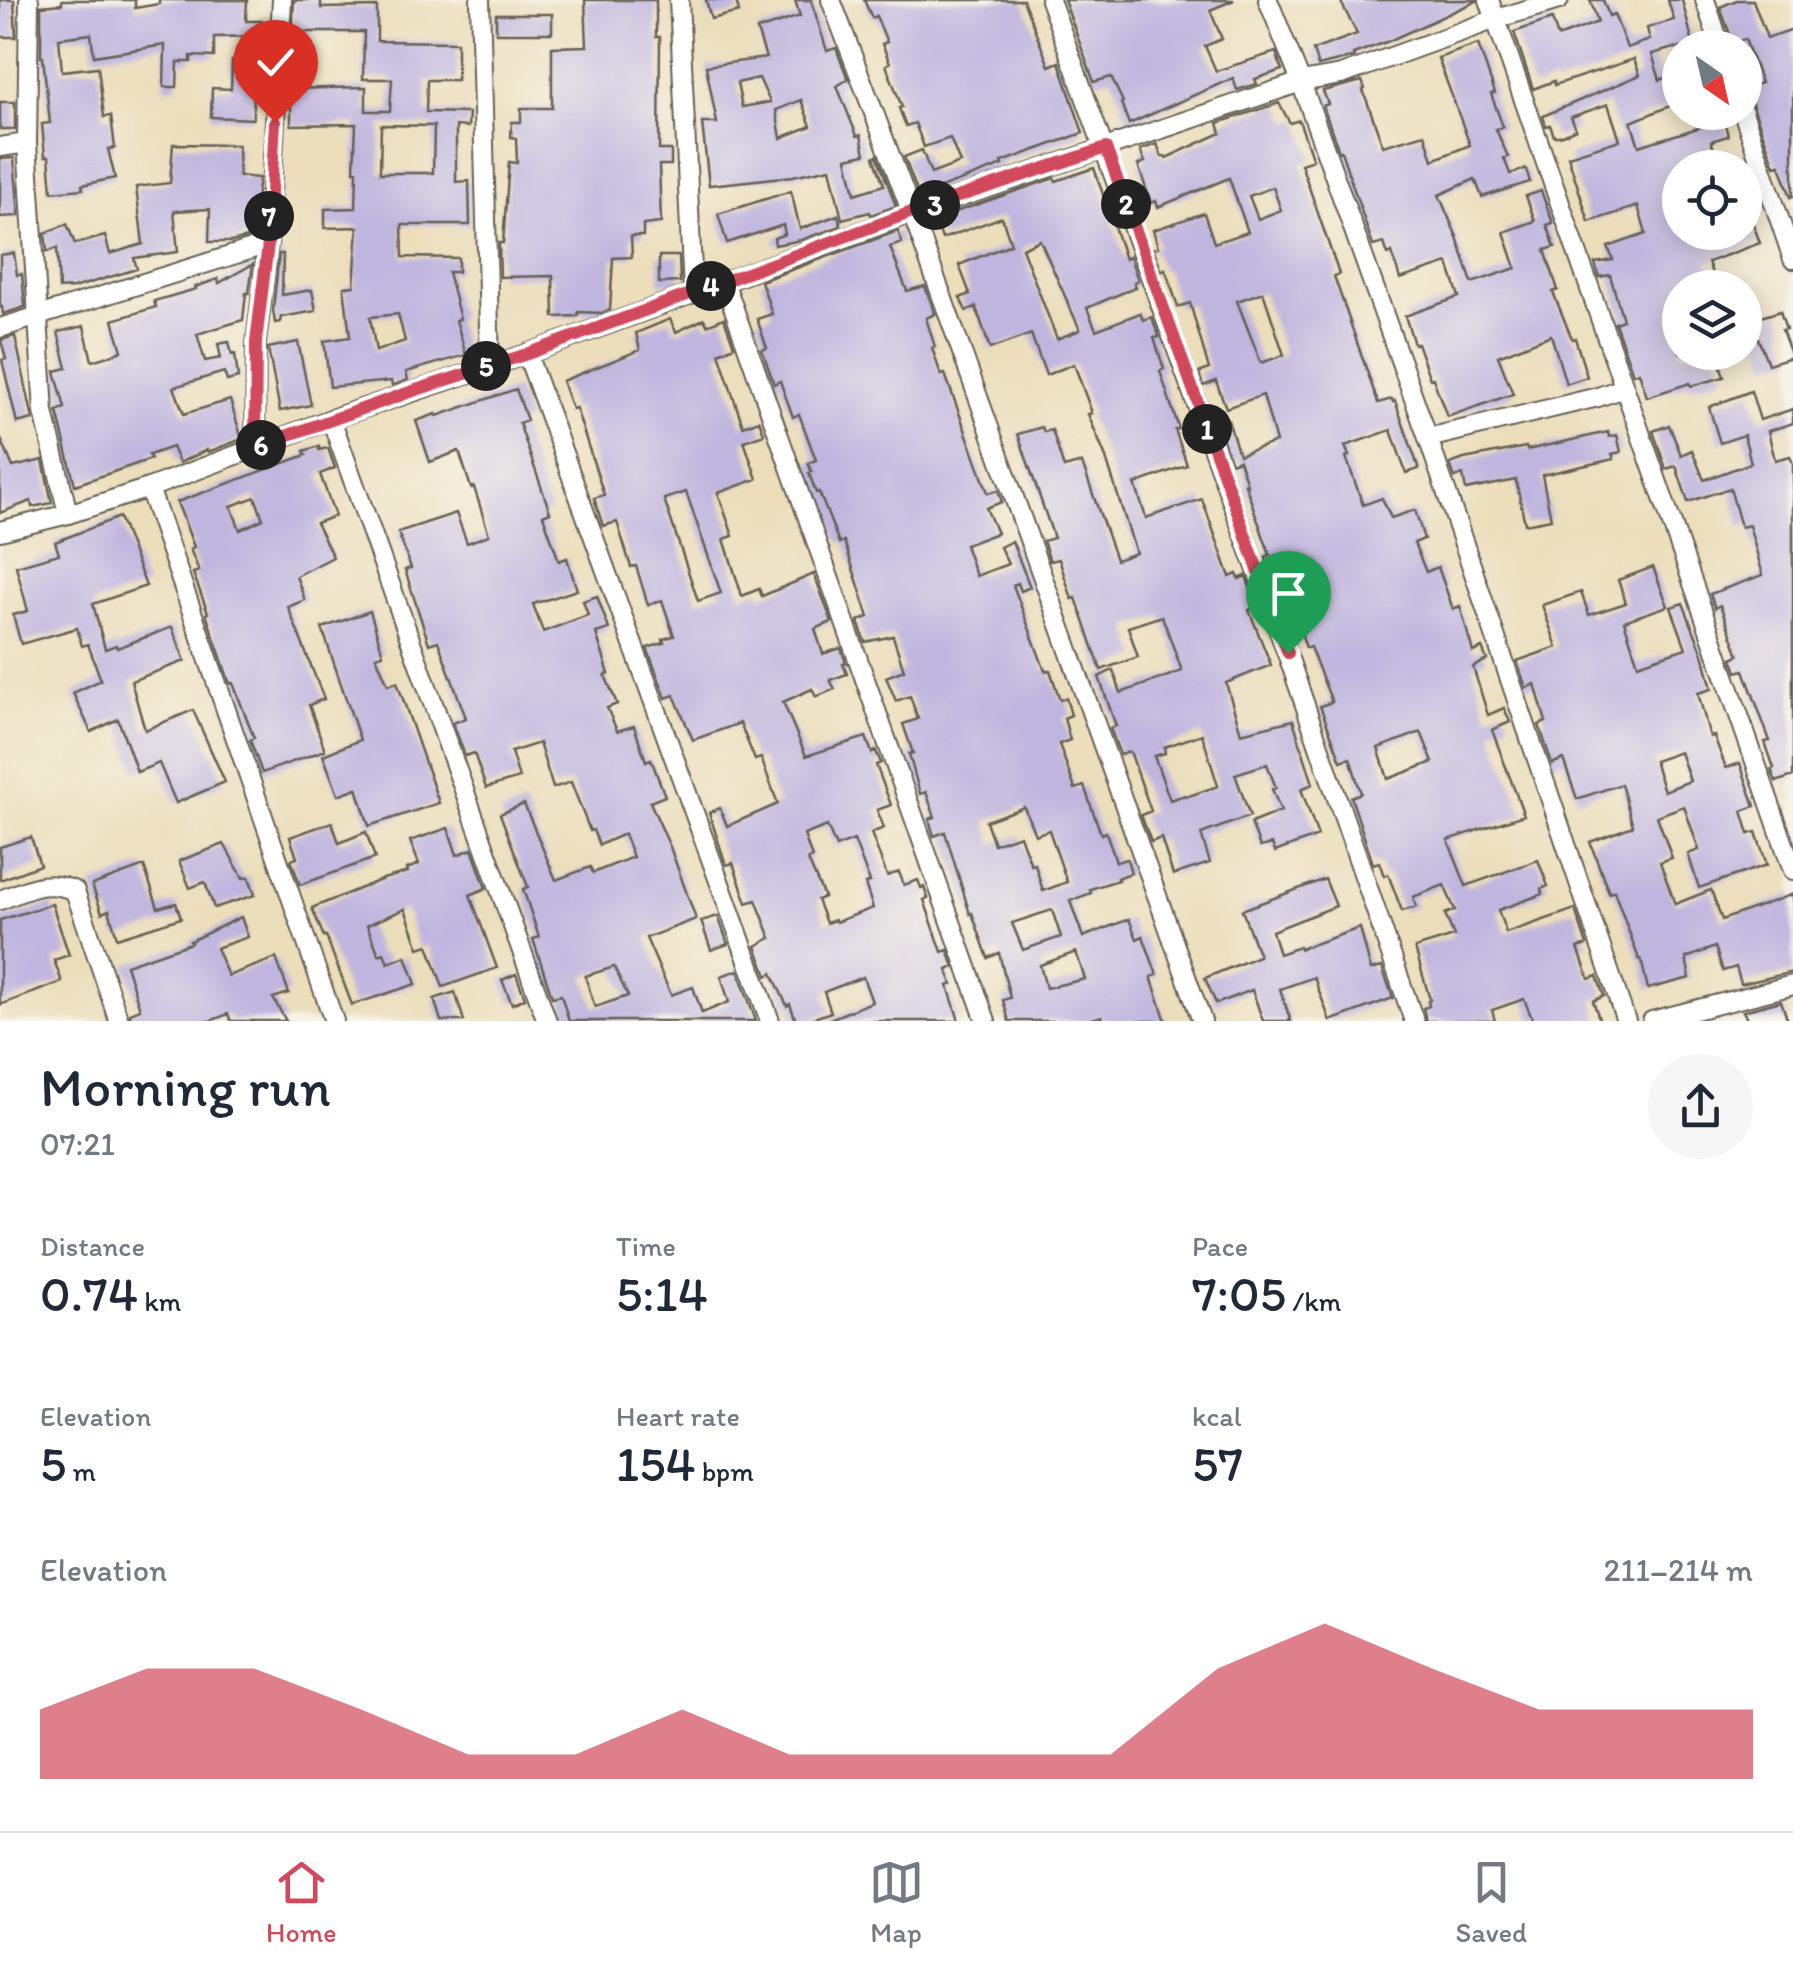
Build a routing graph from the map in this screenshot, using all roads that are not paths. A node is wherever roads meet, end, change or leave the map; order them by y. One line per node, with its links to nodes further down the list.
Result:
1 (30, 0): 15 (street)
2 (282, 0): 19 (street)
3 (480, 0): 26 (street)
4 (680, 0): 22 (street)
5 (831, 0): 18 (street)
6 (1050, 0): 17 (street)
7 (1268, 0): 13 (street)
8 (1488, 0): 11 (street)
9 (1559, 0): 11 (street)
10 (1705, 0): 12 (street)
11 (1496, 19): 13 (street); 27 (street)
12 (1715, 30)
13 (1301, 82): 17 (street); 29 (street)
14 (1749, 130): 20 (street)
15 (27, 143): 16 (street); 23 (street)
16 (0, 147)
17 (1106, 148): 18 (street); 43 (street)
18 (912, 212): 21 (street); 42 (street)
19 (268, 244): 23 (street); 30 (street)
20 (1793, 259)
21 (724, 281): 22 (street); 41 (street)
22 (692, 292): 25 (street)
23 (38, 316): 24 (street); 32 (street)
24 (0, 328)
25 (527, 354): 26 (street); 40 (street)
26 (490, 364): 28 (street)
27 (1623, 388): 29 (street); 34 (street)
28 (331, 419): 30 (street); 39 (street)
29 (1428, 438): 44 (street)
30 (255, 447): 31 (street)
31 (150, 488): 32 (street); 38 (street)
32 (68, 514): 33 (street)
33 (0, 531)
34 (1793, 870)
35 (0, 900): 37 (street)
36 (1793, 985): 45 (street)
37 (119, 1021)
38 (334, 1021)
39 (547, 1021)
40 (770, 1021)
41 (986, 1021)
42 (1202, 1021)
43 (1414, 1021)
44 (1626, 1021)
45 (1652, 1021)

